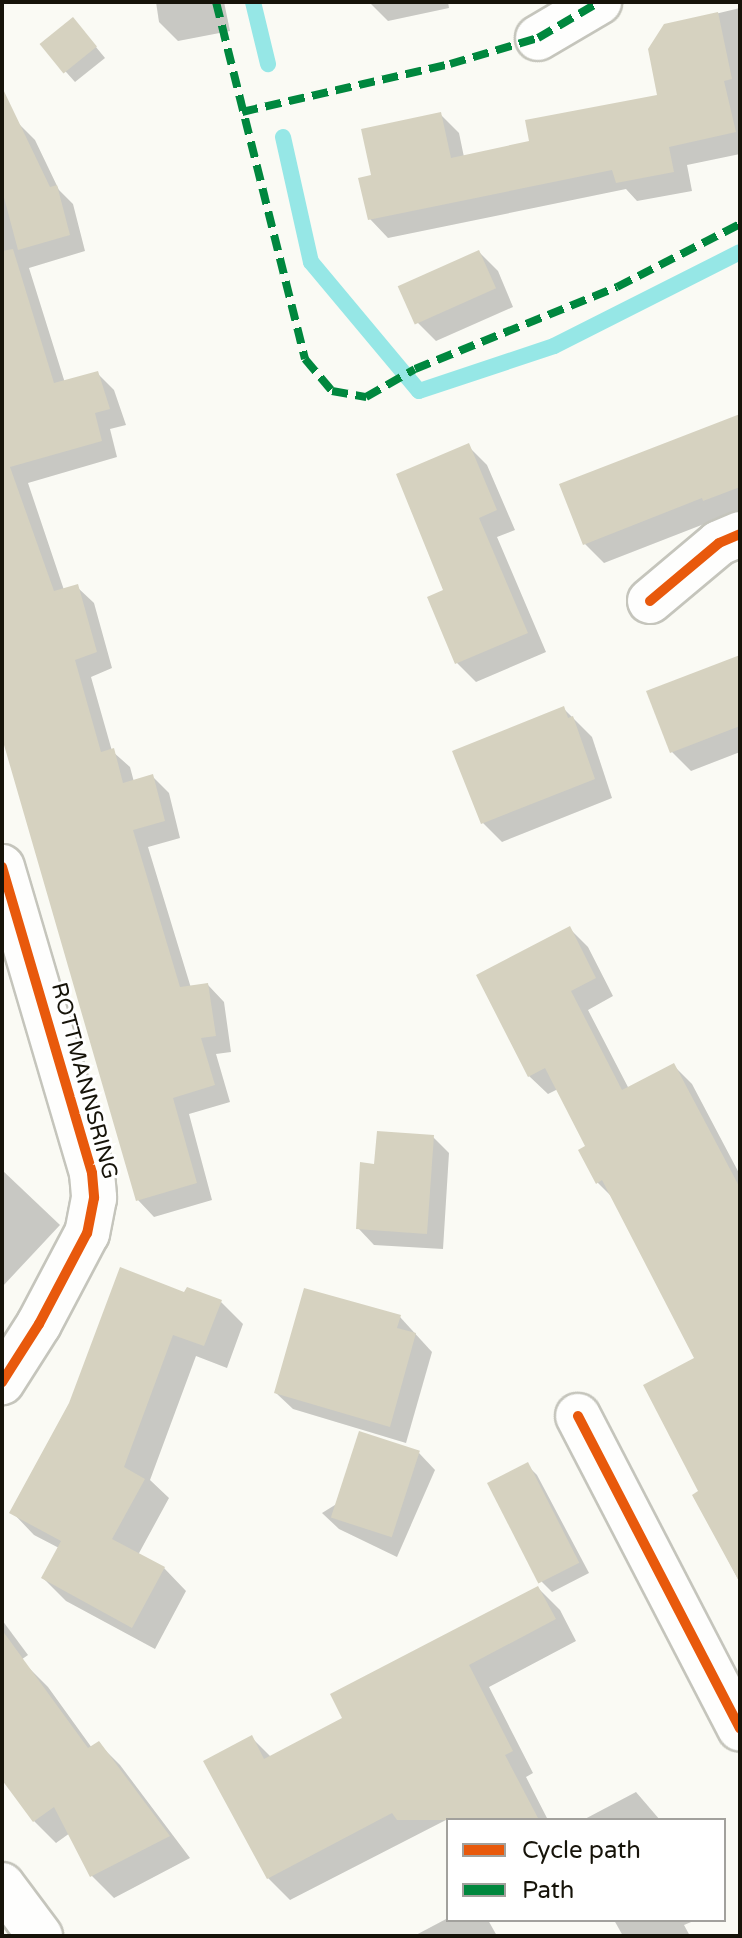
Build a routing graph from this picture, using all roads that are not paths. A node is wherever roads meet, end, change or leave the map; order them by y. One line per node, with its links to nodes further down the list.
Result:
1 (599, 2): 2 (street)
2 (538, 38)
3 (740, 534): 4 (street)
4 (650, 601)
5 (2, 867): 6 (street, ROTTMANNSRING)
6 (2, 1382)
7 (578, 1416): 8 (street)
8 (740, 1728)
9 (2, 1885): 10 (street)
10 (40, 1936)

